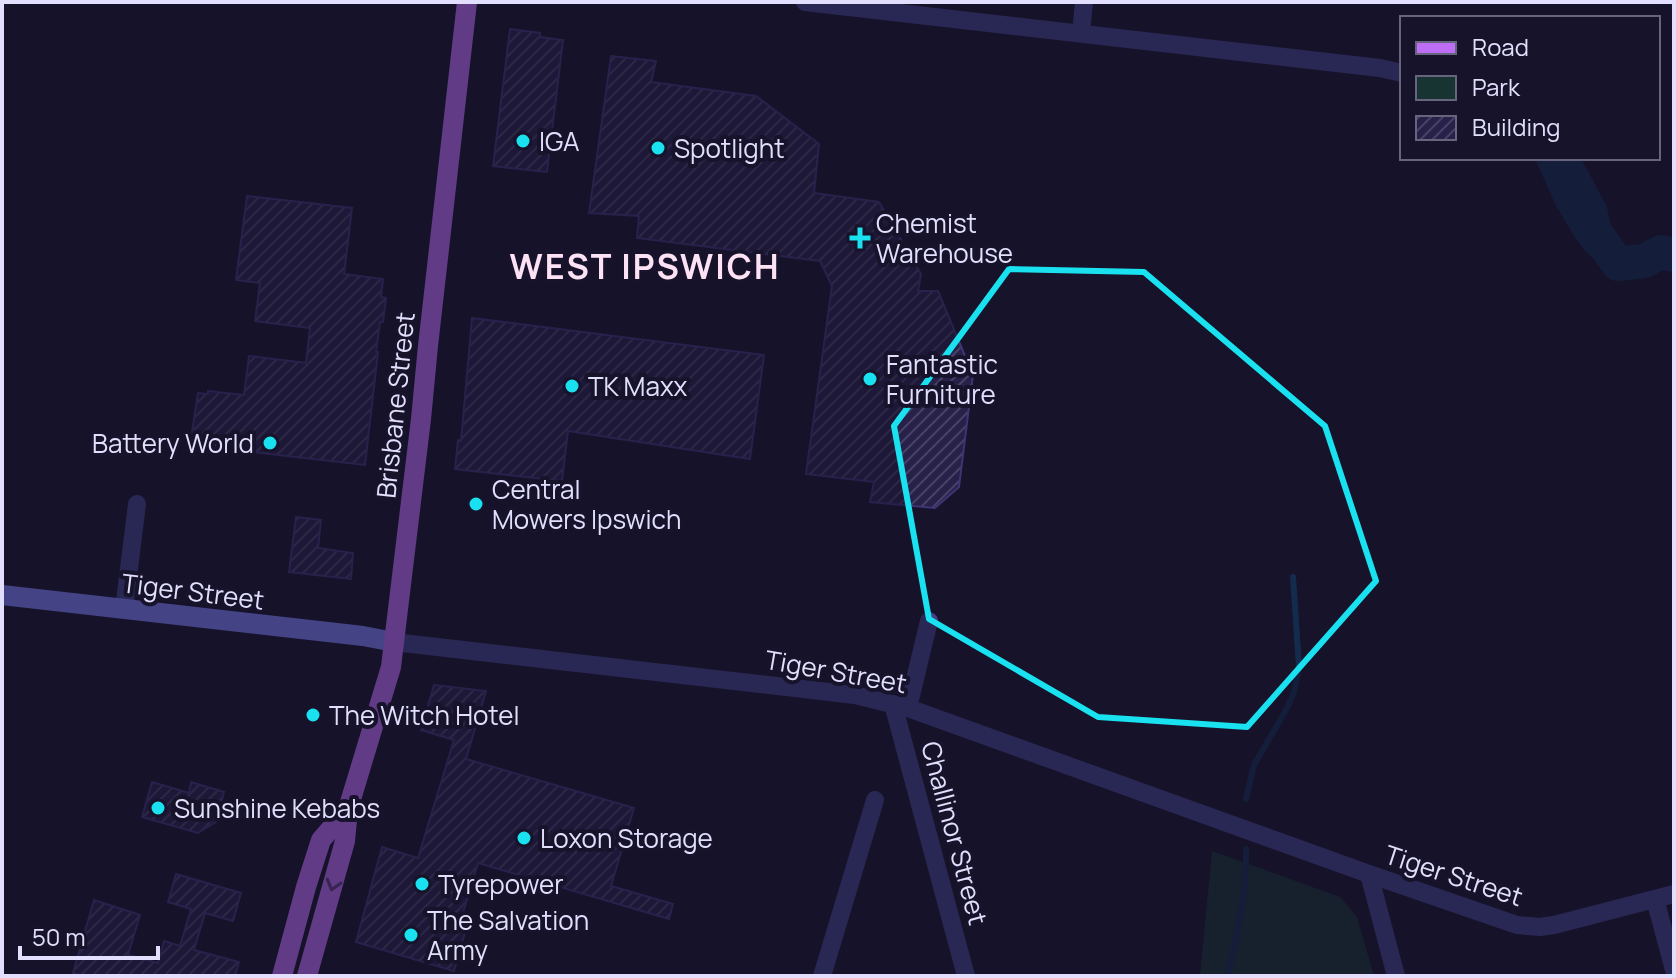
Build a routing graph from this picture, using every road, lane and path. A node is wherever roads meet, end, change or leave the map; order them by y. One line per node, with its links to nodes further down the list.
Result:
1 (467, 2): 10 (main road, Brisbane Street)
2 (805, 2): 4 (street)
3 (1084, 2): 4 (street)
4 (1081, 33): 5 (street)
5 (1400, 73)
6 (137, 504): 8 (street)
7 (2, 595): 8 (street, Tiger Street)
8 (124, 609): 10 (street, Tiger Street)
9 (929, 621): 11 (street)
10 (394, 642): 11 (street, Tiger Street); 13 (main road, Brisbane Street)
11 (901, 706): 14 (street, Tiger Street); 21 (street, Challinor Street)
12 (875, 800): 20 (street)
13 (348, 809): 18 (main road, Brisbane Street); 19 (main road, Brisbane Street, one-way to 19)
14 (1369, 874): 16 (street, Tiger Street); 22 (street)
15 (1674, 894): 16 (street, Tiger Street)
16 (1655, 899): 17 (street)
17 (1674, 970)
18 (282, 976)
19 (307, 976)
20 (822, 976)
21 (966, 976)
22 (1396, 976)

